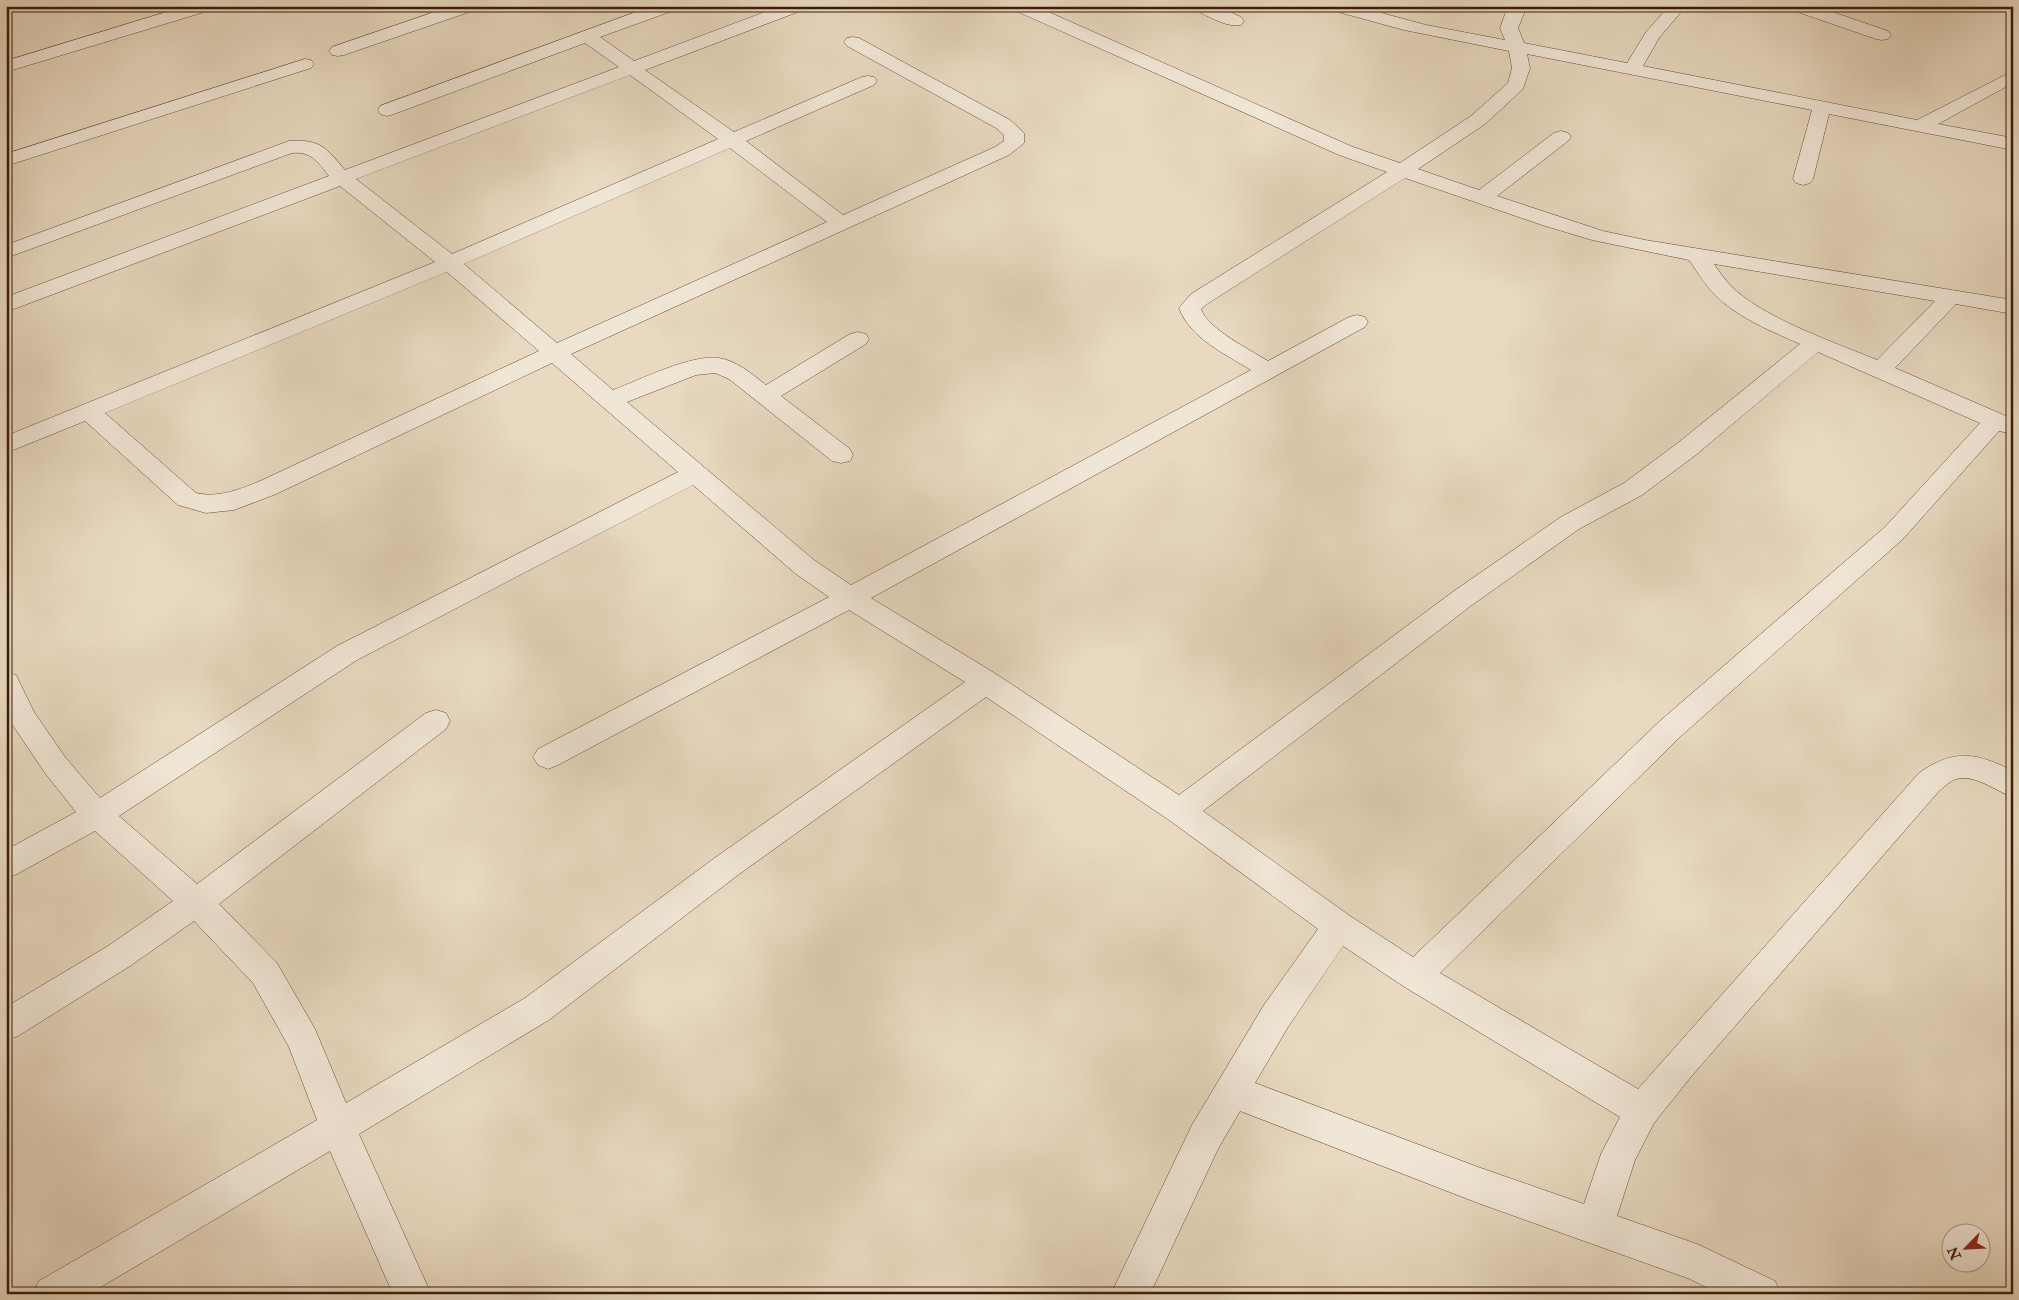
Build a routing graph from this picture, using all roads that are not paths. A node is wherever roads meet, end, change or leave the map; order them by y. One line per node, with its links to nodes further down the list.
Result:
1 (205, 6): 18 (street)
2 (469, 6): 16 (street)
3 (669, 6): 12 (street)
4 (797, 6): 19 (street)
5 (1020, 6): 30 (street)
6 (1201, 6): 11 (street)
7 (1337, 6): 15 (street)
8 (1519, 6): 15 (street)
9 (1678, 6): 20 (street)
10 (1798, 6): 13 (street)
11 (1235, 21)
12 (588, 36): 19 (street); 24 (street)
13 (1882, 36)
14 (853, 42): 34 (street)
15 (1517, 47): 20 (street); 30 (street)
16 (338, 51)
17 (305, 64): 29 (street)
18 (6, 67)
19 (634, 68): 27 (street); 31 (street)
20 (1632, 69): 23 (street)
21 (2013, 76): 25 (street)
22 (868, 81): 27 (street)
23 (1822, 106): 25 (street); 32 (street)
24 (387, 110)
25 (1919, 126): 28 (street)
26 (1561, 137): 33 (street)
27 (732, 140): 34 (street); 37 (street)
28 (2013, 144)
29 (6, 160)
30 (1402, 171): 33 (street); 46 (street)
31 (342, 178): 35 (street); 37 (street); 39 (street)
32 (1803, 179)
33 (1482, 198): 36 (street)
34 (842, 224): 44 (street)
35 (6, 252)
36 (1695, 253): 38 (street); 43 (street)
37 (450, 263): 44 (street); 49 (street)
38 (1951, 297): 40 (street); 45 (street)
39 (6, 304)
40 (2013, 307)
41 (1357, 322): 46 (street)
42 (858, 339): 47 (street)
43 (1816, 342): 45 (street); 61 (street)
44 (554, 353): 48 (street); 49 (street)
45 (1880, 370): 50 (street)
46 (1268, 371): 54 (street)
47 (764, 396): 48 (street); 52 (street)
48 (610, 400): 53 (street)
49 (88, 411): 51 (street)
50 (2004, 424): 66 (street)
51 (6, 445)
52 (842, 455)
53 (696, 473): 54 (street); 62 (street)
54 (850, 598): 55 (street); 59 (street)
55 (986, 682): 61 (street); 70 (street)
56 (6, 683): 58 (street)
57 (436, 721): 64 (street)
58 (14, 722): 62 (street)
59 (548, 757)
60 (2013, 785): 69 (street)
61 (1180, 811): 65 (street)
62 (97, 815): 63 (street); 64 (street)
63 (6, 865)
64 (196, 902): 67 (street); 70 (street)
65 (1339, 926): 66 (street); 68 (street)
66 (1416, 976): 69 (street)
67 (6, 1025)
68 (1232, 1091): 71 (street); 74 (street)
69 (1642, 1111): 71 (street)
70 (338, 1128): 72 (street); 73 (street)
71 (1595, 1227): 75 (street)
72 (52, 1294)
73 (412, 1294)
74 (1130, 1294)
75 (1762, 1294)

